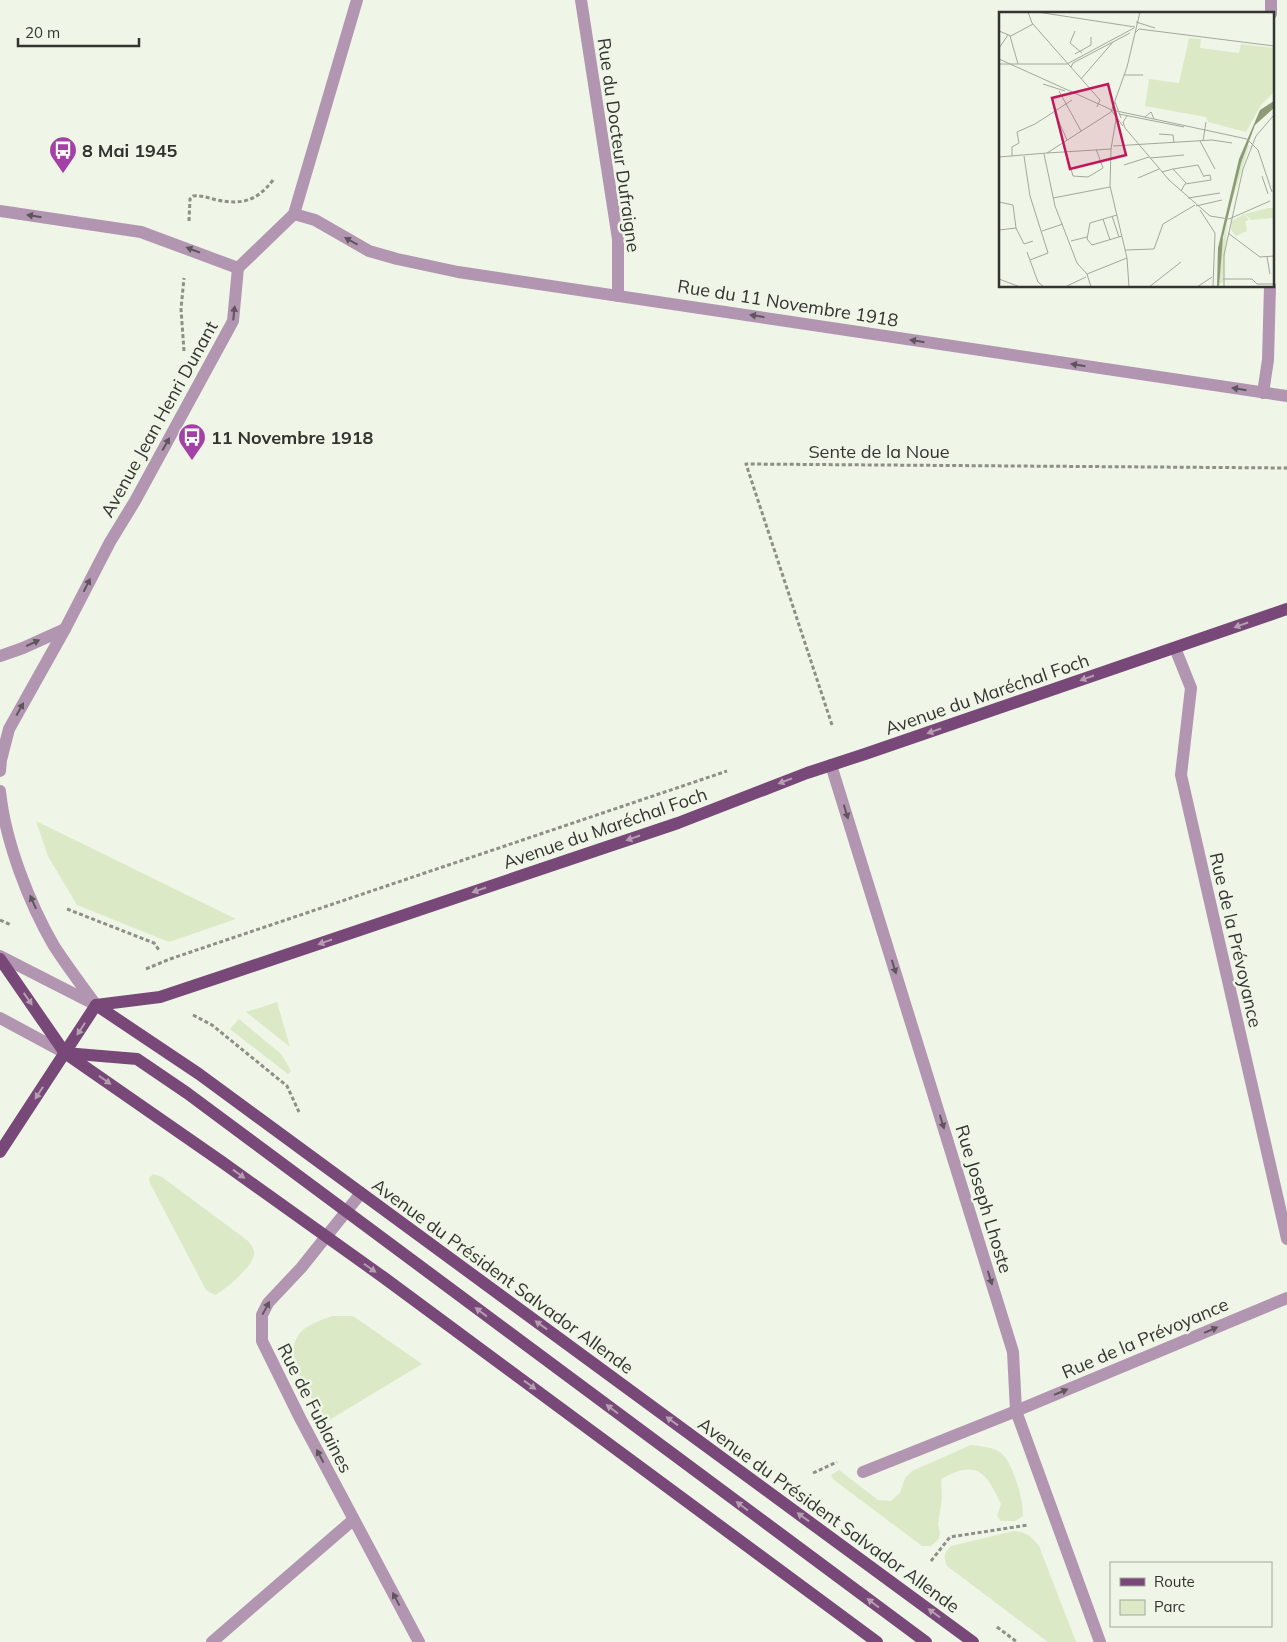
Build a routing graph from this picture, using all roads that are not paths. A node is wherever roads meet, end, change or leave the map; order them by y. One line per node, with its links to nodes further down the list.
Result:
1 (357, 0): 4 (street)
2 (581, 0): 7 (street, Rue du Docteur Dufraigne)
3 (0, 211): 5 (street, one-way to 3)
4 (294, 214): 5 (street); 7 (street, Rue du 11 Novembre 1918, one-way to 4)
5 (238, 268): 11 (street, Avenue Jean Henri Dunant, one-way to 5)
6 (1270, 288): 8 (street)
7 (618, 296): 8 (street, Rue du 11 Novembre 1918, one-way to 7)
8 (1263, 393): 9 (street, Rue du 11 Novembre 1918)
9 (1287, 396)
10 (1287, 608): 12 (main road, Avenue du Maréchal Foch, one-way to 12)
11 (65, 629): 13 (street, one-way to 11); 15 (street, Avenue Jean Henri Dunant, one-way to 11)
12 (1175, 648): 14 (main road, Avenue du Maréchal Foch, one-way to 14); 25 (street, Rue de la Prévoyance)
13 (0, 656)
14 (831, 765): 18 (main road, Avenue du Maréchal Foch, one-way to 18); 27 (street, Rue Joseph Lhoste, one-way to 27)
15 (0, 771)
16 (0, 791): 18 (street, one-way to 16)
17 (0, 957): 18 (street, Avenue du Président Salvador Allende); 20 (main road, one-way to 20)
18 (96, 1005): 20 (main road, one-way to 20); 22 (main road, Avenue du Président Salvador Allende)
19 (0, 1018): 20 (street)
20 (65, 1053): 21 (main road, one-way to 21); 23 (main road); 24 (main road, one-way to 24)
21 (0, 1152)
22 (361, 1193): 23 (street, Rue de Fublaines); 34 (main road, Avenue du Président Salvador Allende, one-way to 22)
23 (346, 1211): 24 (street, Rue de Fublaines); 33 (main road, one-way to 23)
24 (326, 1237): 29 (street, Rue de Fublaines, one-way to 24); 32 (main road, one-way to 32)
25 (1287, 1240)
26 (1287, 1298): 27 (street, Rue de la Prévoyance, one-way to 26)
27 (1016, 1410): 28 (street, Rue de la Prévoyance); 35 (street, Rue Joseph Lhoste)
28 (863, 1472)
29 (354, 1520): 30 (street); 31 (street, Rue de Fublaines, one-way to 29)
30 (212, 1642)
31 (419, 1642)
32 (877, 1642)
33 (926, 1642)
34 (973, 1642)
35 (1100, 1642)

